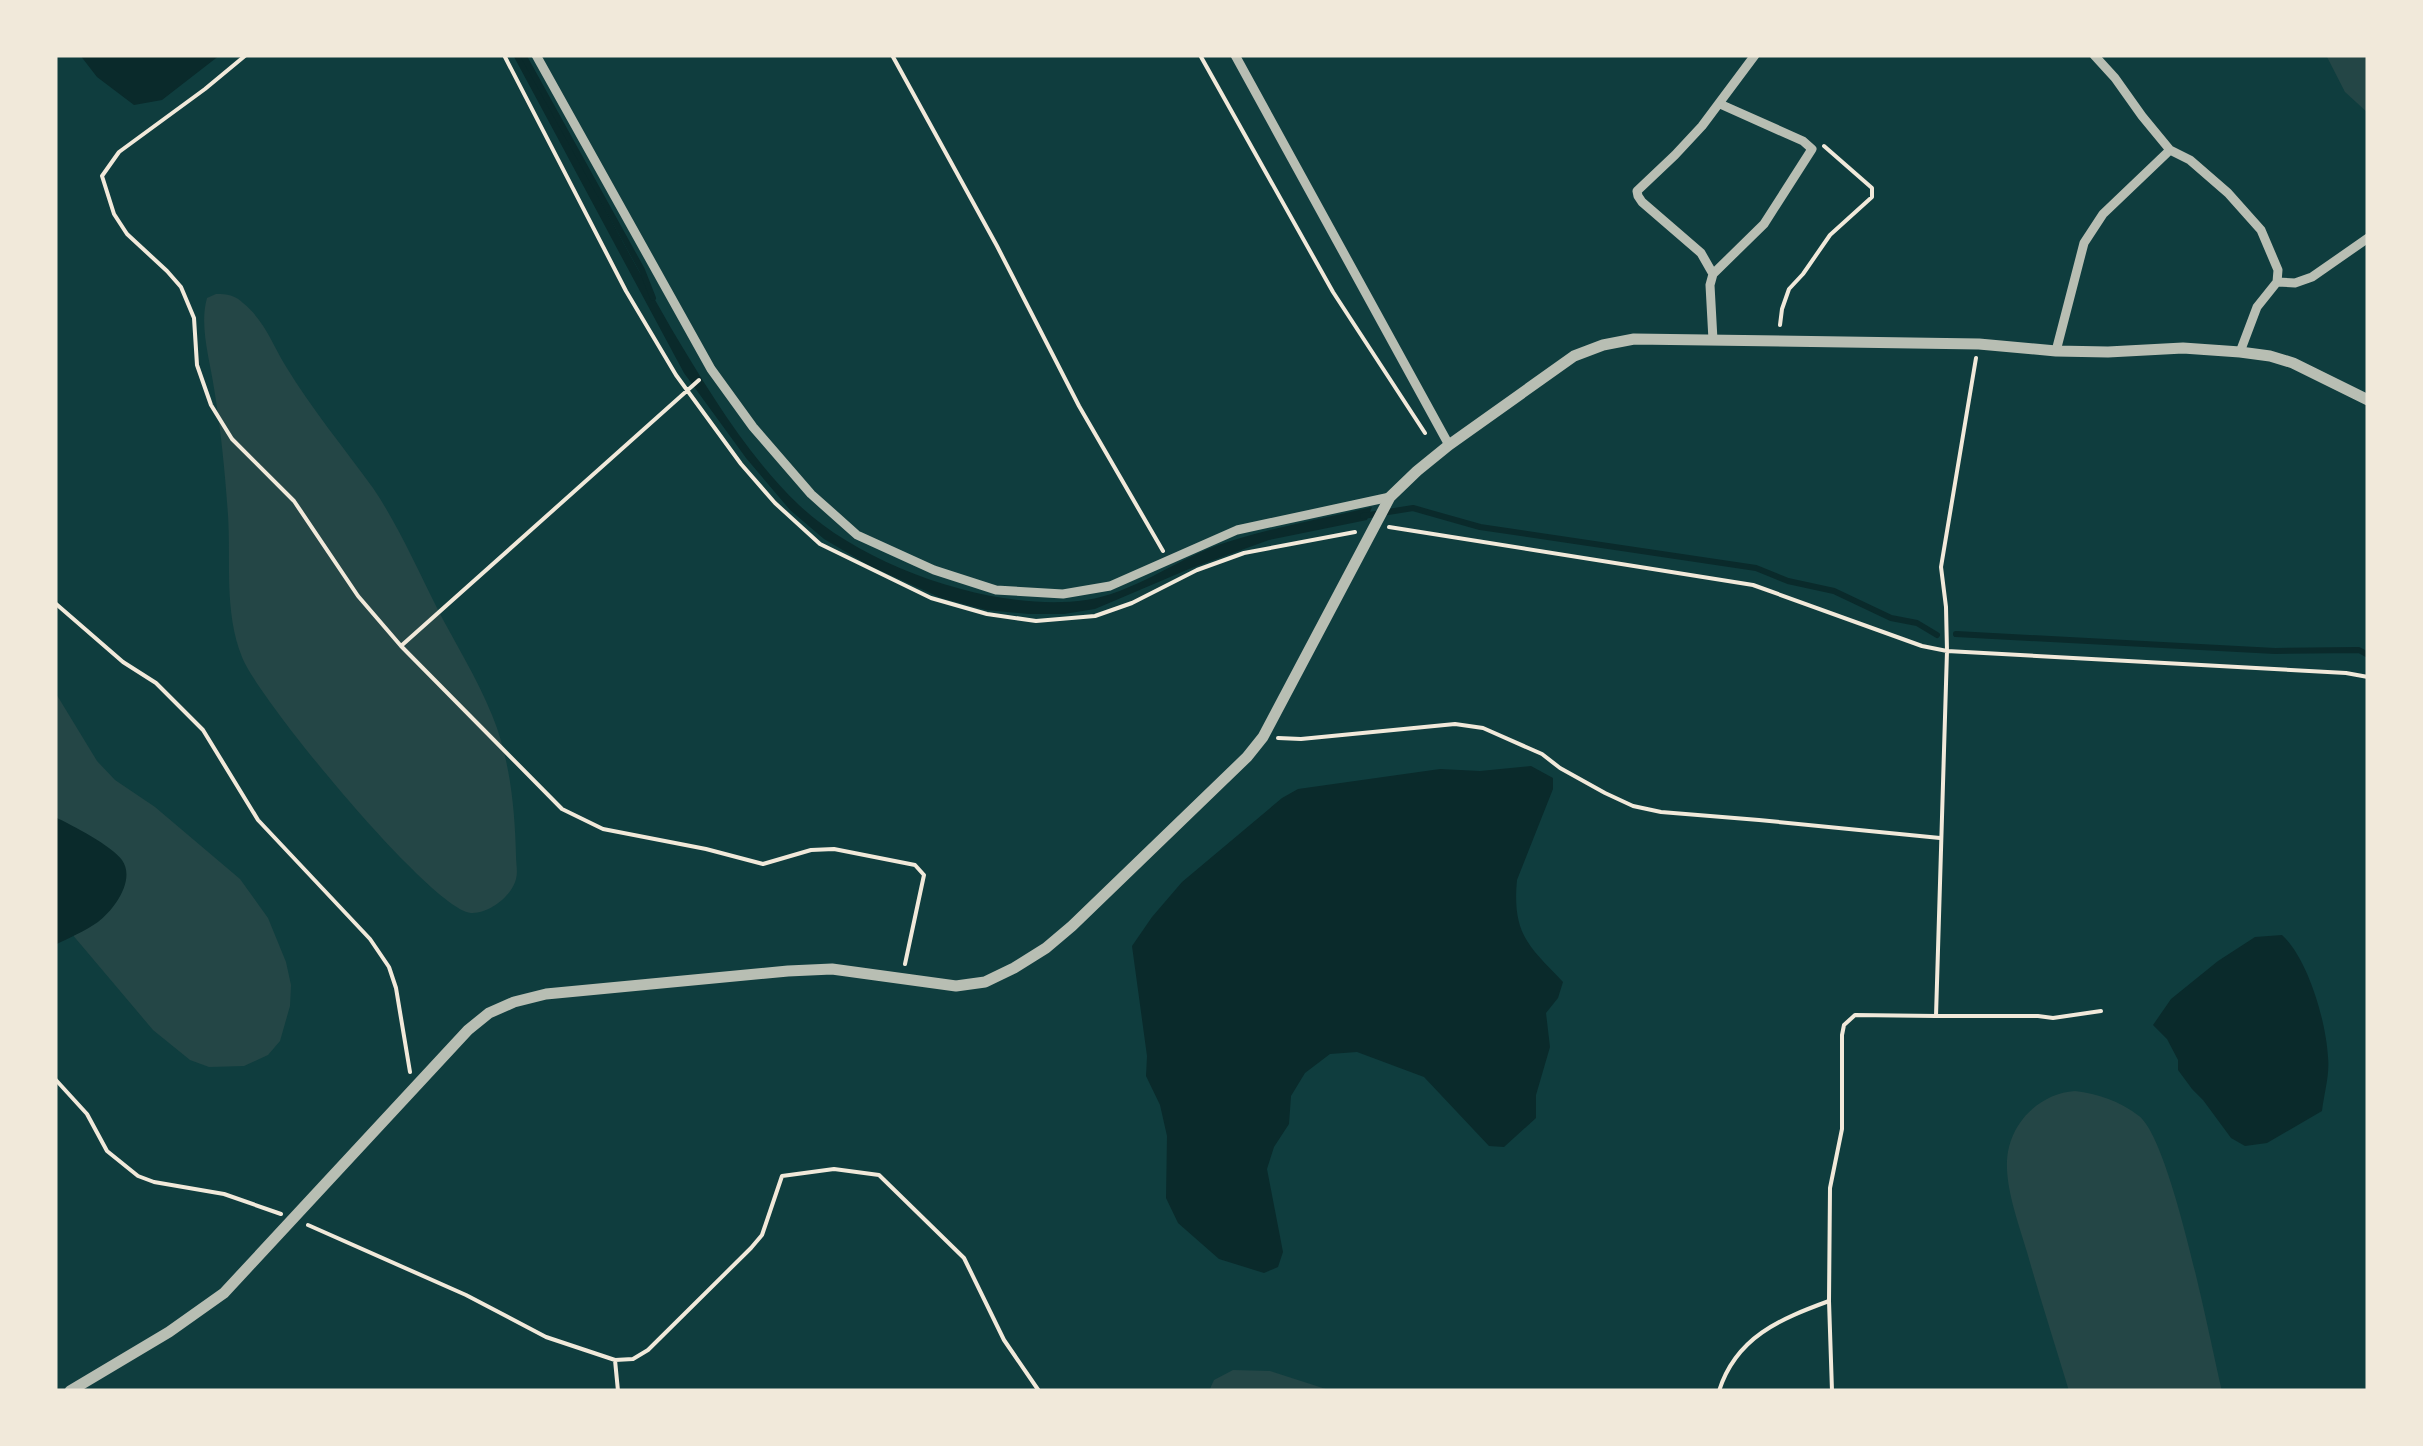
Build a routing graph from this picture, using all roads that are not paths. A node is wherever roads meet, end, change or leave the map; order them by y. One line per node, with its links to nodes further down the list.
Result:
1 (536, 55): 15 (street)
2 (1235, 55): 14 (street)
3 (1755, 55): 5 (street)
4 (2094, 55): 6 (street)
5 (1720, 104): 8 (street); 8 (street)
6 (2170, 150): 9 (street); 11 (street)
7 (2368, 238): 9 (street)
8 (1713, 274): 10 (street)
9 (2277, 282): 12 (street)
10 (1714, 340): 11 (street); 14 (street)
11 (2056, 351): 12 (street)
12 (2240, 352): 13 (street)
13 (2368, 400)
14 (1444, 449): 15 (street)
15 (1390, 497): 16 (street)
16 (70, 1391)

